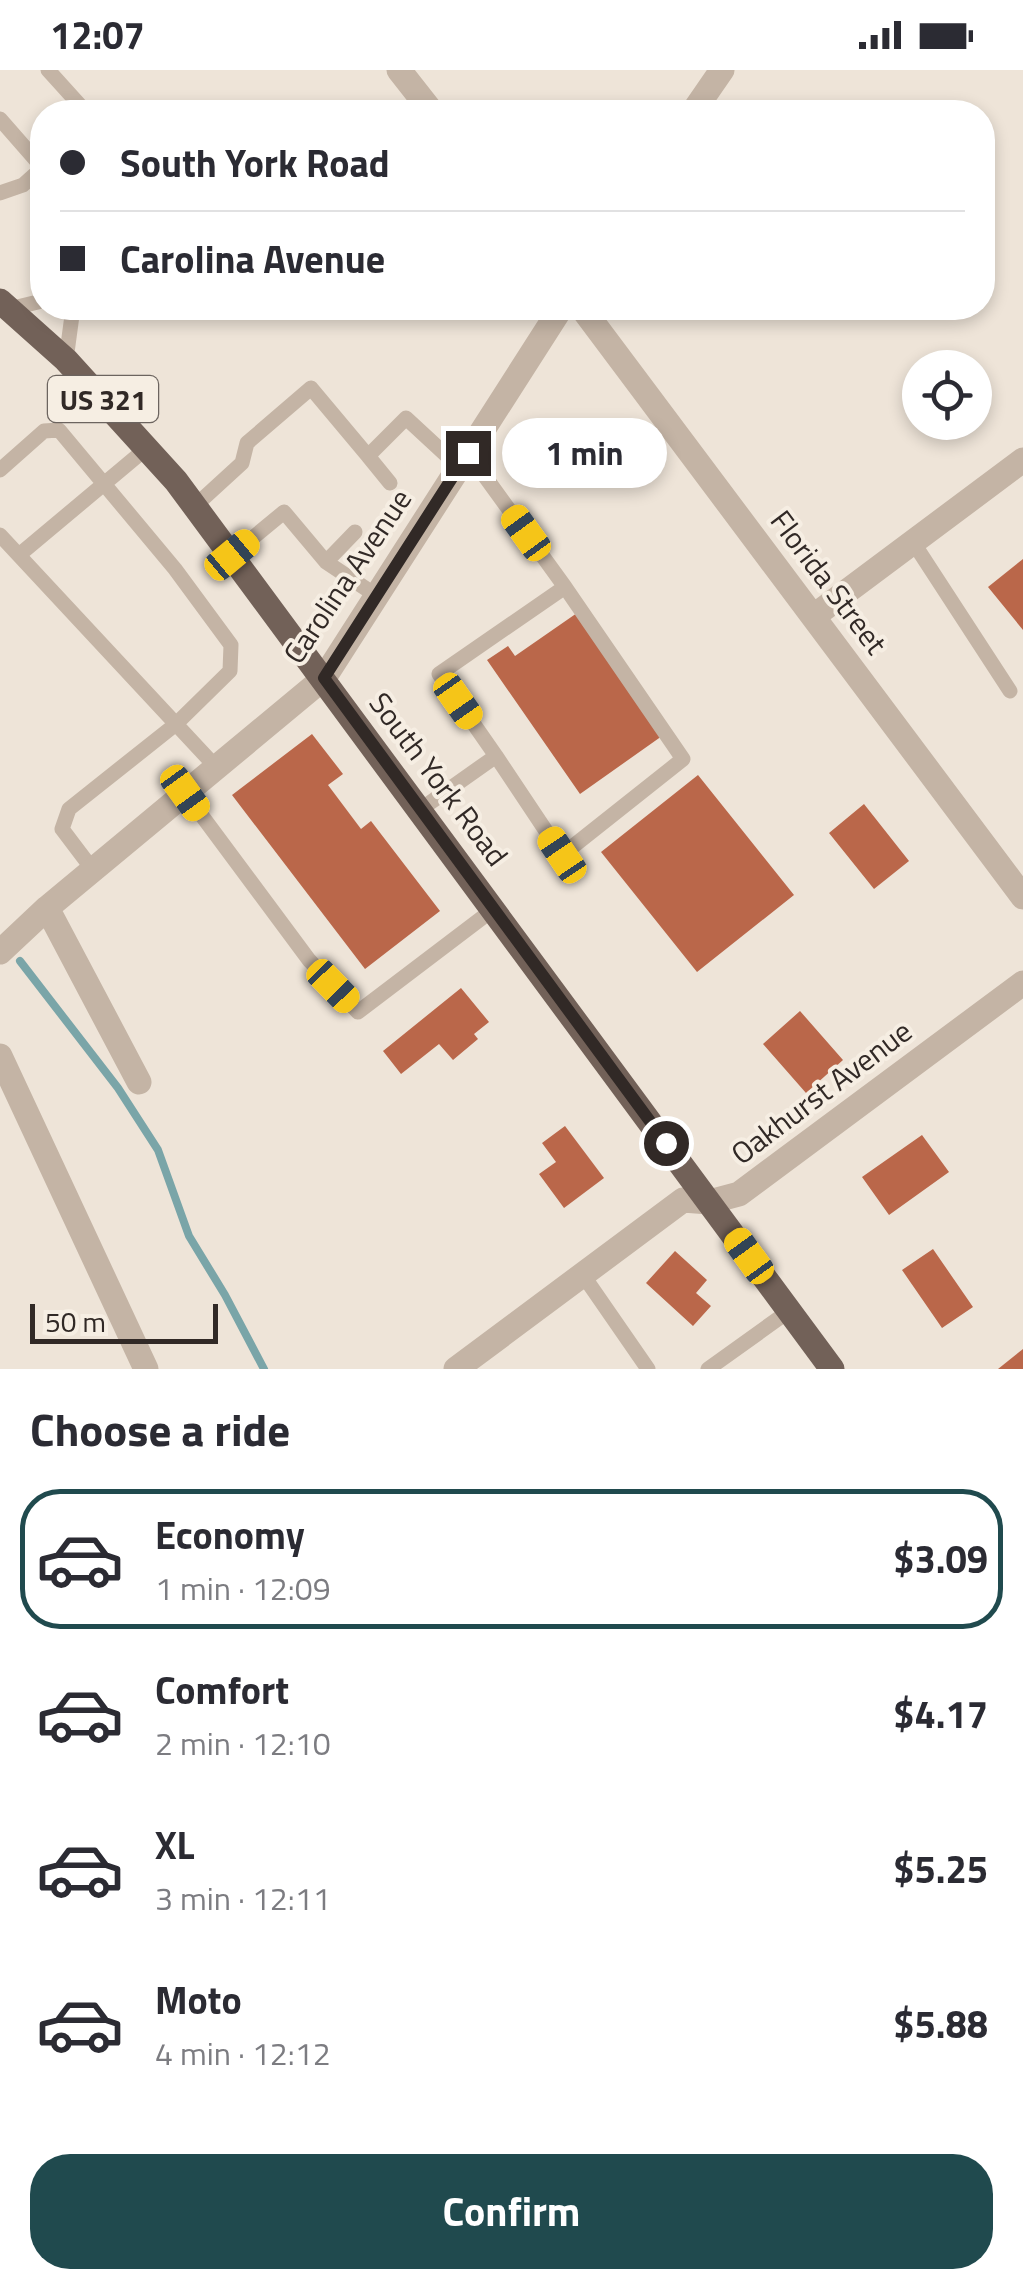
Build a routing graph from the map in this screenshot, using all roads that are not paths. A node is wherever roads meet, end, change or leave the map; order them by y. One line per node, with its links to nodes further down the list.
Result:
1 (48, 70): 4 (lane)
2 (399, 70): 5 (street)
3 (722, 70): 6 (street)
4 (75, 100)
5 (423, 100)
6 (701, 100)
7 (0, 119): 8 (lane)
8 (30, 154)
9 (30, 180): 10 (lane)
10 (0, 193)
11 (30, 302): 12 (lane)
12 (4, 305): 16 (main road, South York Road / US 321)
13 (71, 320): 16 (lane)
14 (553, 320): 19 (street, Carolina Avenue)
15 (591, 320): 33 (street, Florida Street)
16 (66, 360): 17 (main road, South York Road / US 321)
17 (148, 447): 23 (lane); 24 (main road, South York Road / US 321)
18 (368, 456): 19 (lane); 22 (lane); 24 (lane)
19 (463, 460): 31 (lane); 32 (street, Carolina Avenue)
20 (1023, 460): 27 (street)
21 (0, 470): 23 (lane)
22 (390, 482)
23 (105, 483): 28 (lane); 36 (lane)
24 (195, 506): 29 (main road, South York Road / US 321)
25 (355, 532): 30 (lane)
26 (0, 535): 28 (lane)
27 (913, 542): 33 (street); 35 (lane)
28 (19, 555): 36 (lane)
29 (232, 555): 30 (lane); 34 (main road, South York Road / US 321)
30 (326, 562): 32 (lane)
31 (565, 587): 37 (lane); 37 (lane)
32 (377, 596): 34 (street, Carolina Avenue)
33 (814, 616): 42 (street, Florida Street)
34 (324, 678): 38 (street, Carolina Avenue); 40 (main road, South York Road / US 321)
35 (1010, 692)
36 (176, 724): 38 (lane); 41 (lane)
37 (496, 756): 40 (lane)
38 (216, 768): 39 (street, Carolina Avenue)
39 (185, 793): 41 (street, Carolina Avenue); 44 (lane)
40 (421, 809): 44 (main road, South York Road / US 321)
41 (93, 870): 43 (street, Carolina Avenue)
42 (1023, 897)
43 (47, 908): 45 (street, Carolina Avenue); 48 (street)
44 (494, 908): 49 (main road, South York Road / US 321)
45 (0, 952)
46 (1023, 983): 49 (street, Oakhurst Avenue)
47 (0, 1056): 52 (street)
48 (139, 1082)
49 (709, 1202): 50 (street, Oakhurst Avenue); 51 (main road, South York Road / US 321)
50 (583, 1275): 53 (street, Oakhurst Avenue); 54 (lane)
51 (789, 1311): 55 (lane); 56 (main road, South York Road / US 321)
52 (146, 1369)
53 (456, 1369)
54 (648, 1369)
55 (708, 1369)
56 (832, 1369)

